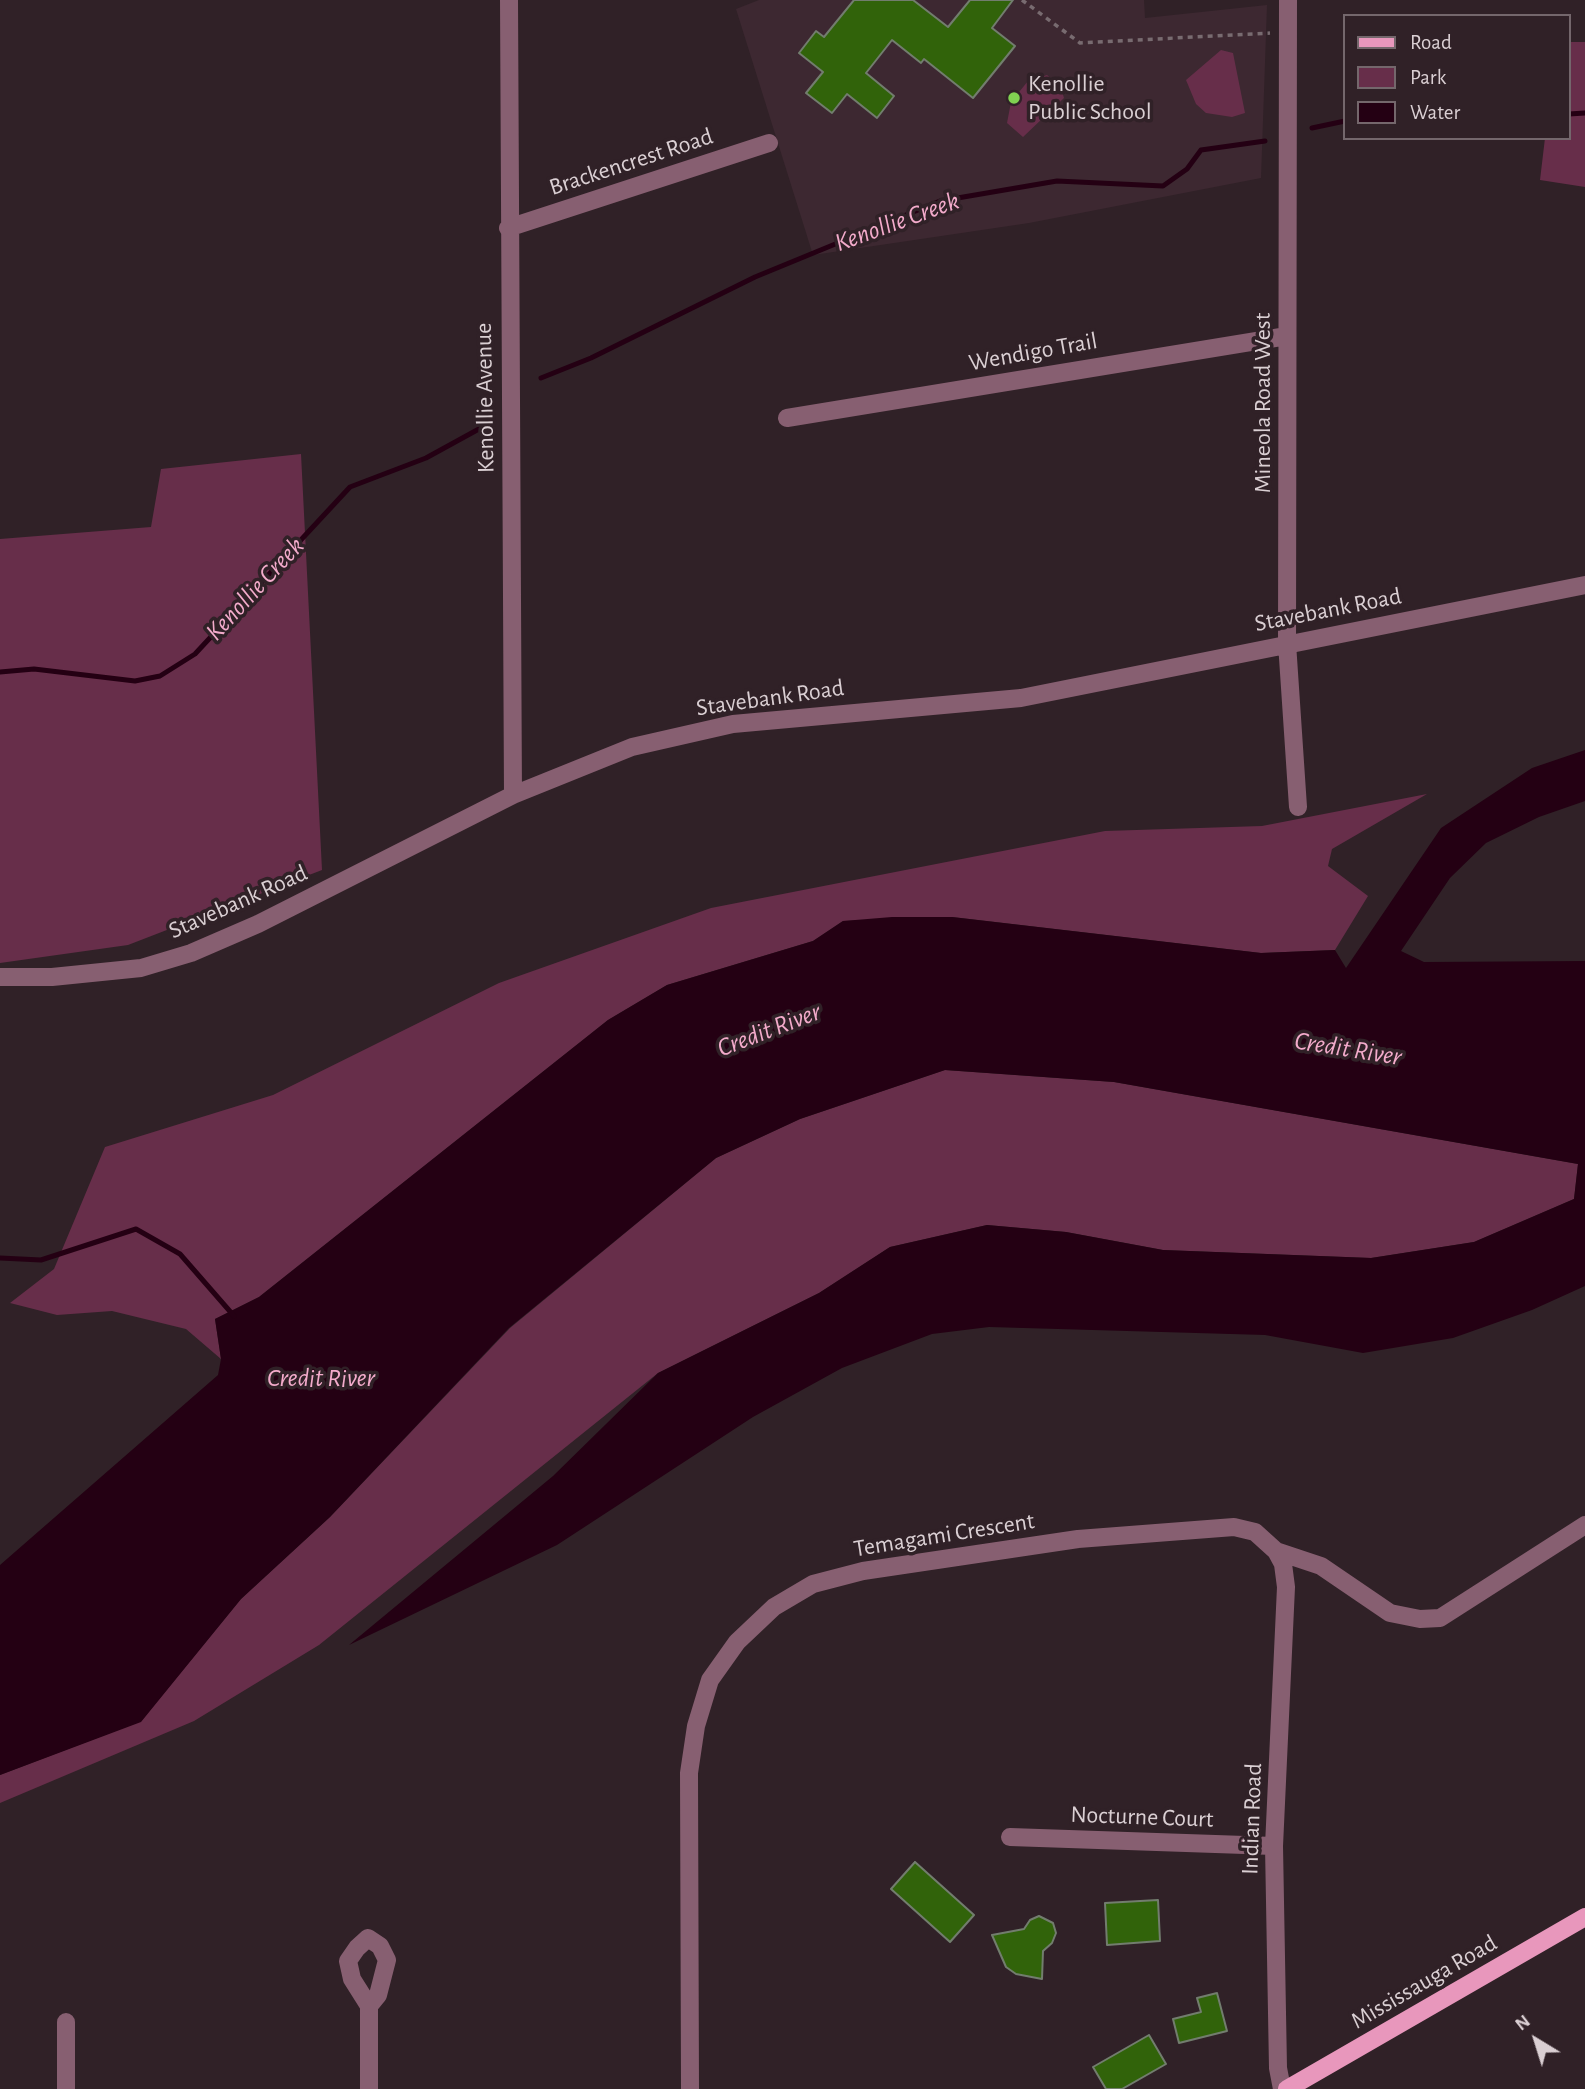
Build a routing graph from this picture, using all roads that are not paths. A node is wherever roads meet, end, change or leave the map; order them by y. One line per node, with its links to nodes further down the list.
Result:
1 (509, 0): 4 (street, Kenollie Avenue)
2 (1288, 0): 5 (street, Mineola Road West)
3 (769, 143): 4 (street, Brackencrest Road)
4 (508, 228): 9 (street, Kenollie Avenue)
5 (1287, 336): 6 (street, Wendigo Trail); 8 (street, Mineola Road West)
6 (787, 418)
7 (1585, 585): 8 (street, Stavebank Road)
8 (1287, 643): 9 (street, Stavebank Road); 10 (street, Mineola Road West)
9 (513, 795): 11 (street, Stavebank Road)
10 (1298, 807)
11 (0, 977)
12 (1585, 1525): 13 (street, Temagami Crescent)
13 (1276, 1551): 15 (street, Indian Road); 21 (street, Temagami Crescent)
14 (1010, 1837): 15 (street, Nocturne Court)
15 (1274, 1846): 22 (street, Indian Road)
16 (1585, 1917): 22 (main road, Mississauga Road)
17 (369, 2006): 20 (street)
18 (66, 2022): 19 (street)
19 (66, 2089)
20 (369, 2089)
21 (690, 2089)
22 (1284, 2089)

